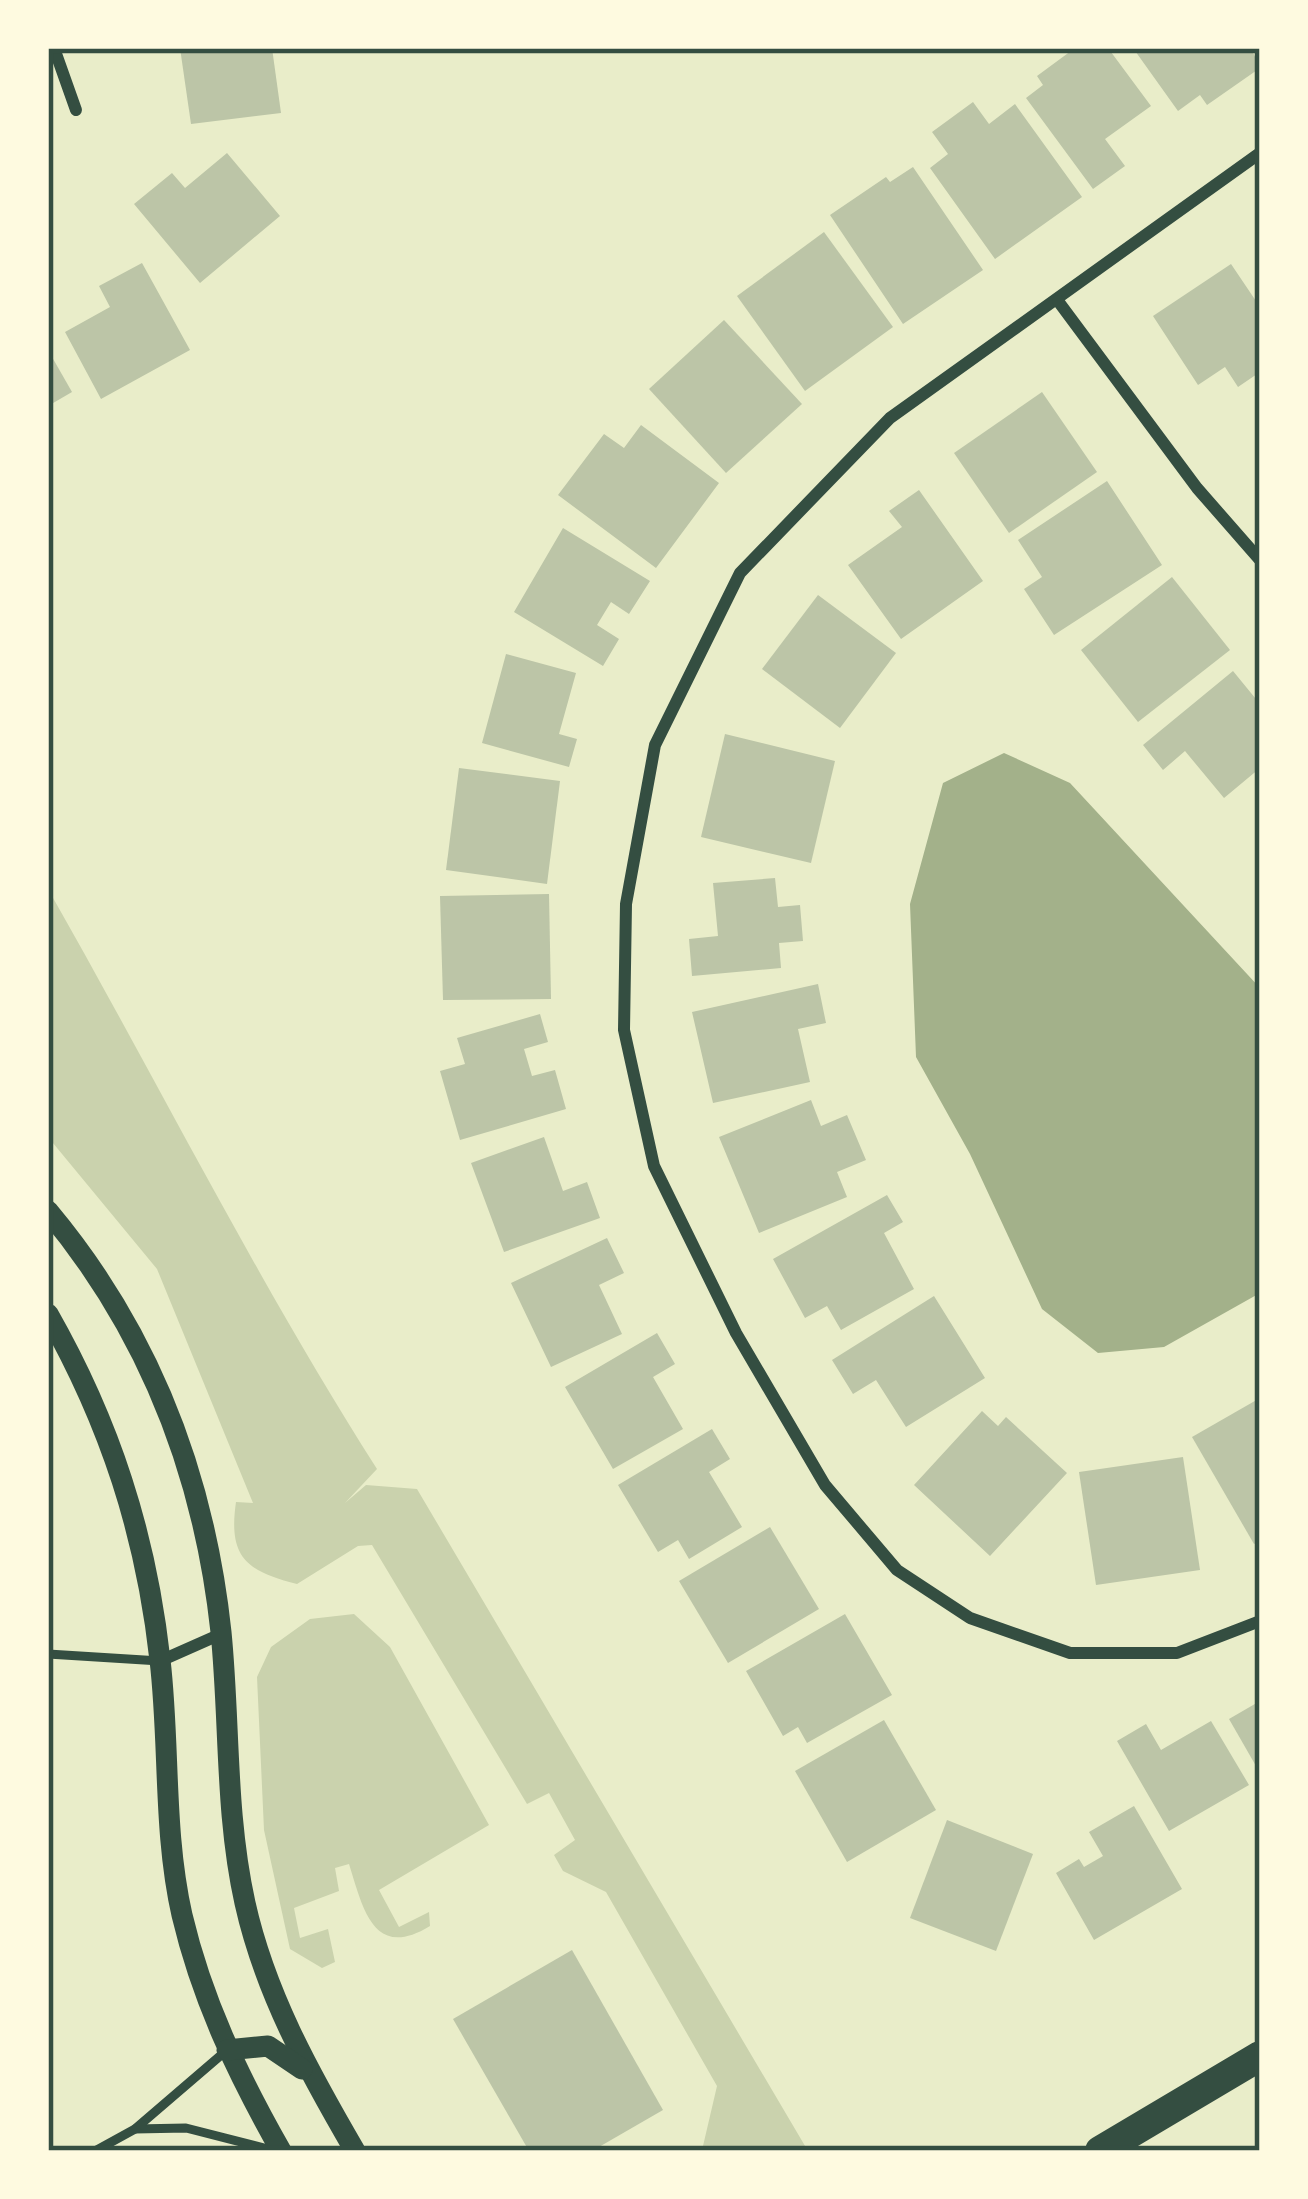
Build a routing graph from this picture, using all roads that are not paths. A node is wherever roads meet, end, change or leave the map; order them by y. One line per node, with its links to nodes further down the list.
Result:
1 (54, 48): 2 (street)
2 (76, 110)
3 (1260, 153): 4 (street)
4 (1058, 301): 5 (street); 8 (street)
5 (1260, 560)
6 (48, 1211): 9 (street)
7 (48, 1314): 11 (street)
8 (1260, 1621)
9 (221, 1634): 11 (street); 14 (street)
10 (48, 1654): 11 (lane)
11 (160, 1661): 12 (street)
12 (227, 2050): 14 (street); 15 (lane); 18 (street)
13 (1260, 2056): 16 (highway)
14 (315, 2082): 19 (street)
15 (135, 2129): 17 (lane); 18 (lane)
16 (1105, 2148)
17 (95, 2151)
18 (278, 2151)
19 (355, 2151)

